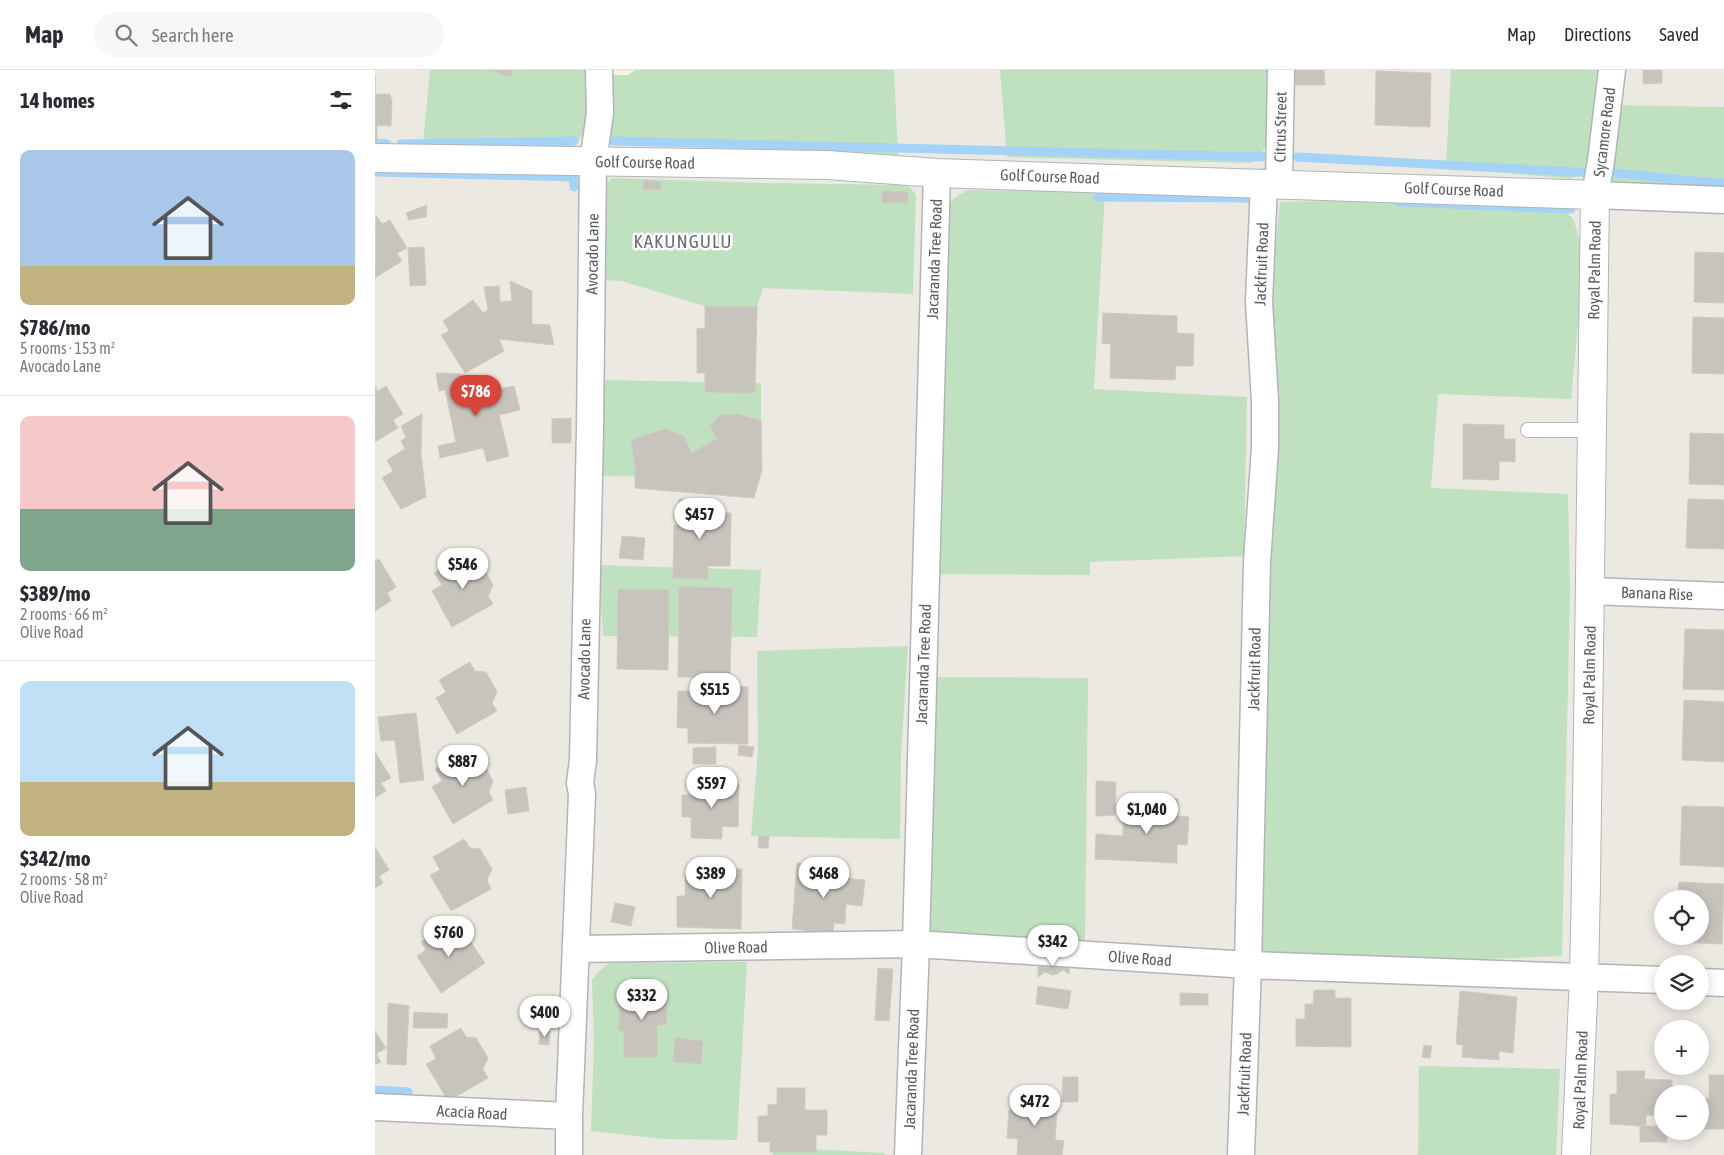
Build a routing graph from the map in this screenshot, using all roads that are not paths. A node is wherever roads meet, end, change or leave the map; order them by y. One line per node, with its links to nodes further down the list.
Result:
1 (599, 70): 5 (street, Avocado Lane)
2 (1281, 70): 7 (street, Citrus Street)
3 (1612, 70): 8 (street, Sycamore Road)
4 (375, 158): 5 (street, Golf Course Road)
5 (593, 162): 6 (street, Golf Course Road); 15 (street, Avocado Lane)
6 (937, 172): 7 (street, Golf Course Road); 14 (street, Jacaranda Tree Road)
7 (1271, 183): 8 (street, Golf Course Road); 16 (street, Jackfruit Road)
8 (1595, 194): 9 (street, Golf Course Road); 11 (street, Royal Palm Road)
9 (1724, 200)
10 (1529, 430): 11 (lane)
11 (1592, 430): 12 (street, Royal Palm Road)
12 (1590, 591): 13 (street, Banana Rise); 17 (street, Royal Palm Road)
13 (1724, 596)
14 (916, 944): 15 (street, Olive Road); 16 (street, Olive Road); 24 (street, Jacaranda Tree Road)
15 (577, 949): 22 (street, Avocado Lane)
16 (1248, 965): 17 (street, Olive Road); 25 (street, Jackfruit Road)
17 (1584, 977): 18 (street, Olive Road); 26 (street, Royal Palm Road)
18 (1654, 980)
19 (1709, 982): 20 (street)
20 (1724, 983)
21 (375, 1108): 22 (street, Acacia Road)
22 (569, 1116): 23 (street, Avocado Lane)
23 (569, 1155)
24 (908, 1155)
25 (1241, 1155)
26 (1576, 1155)

